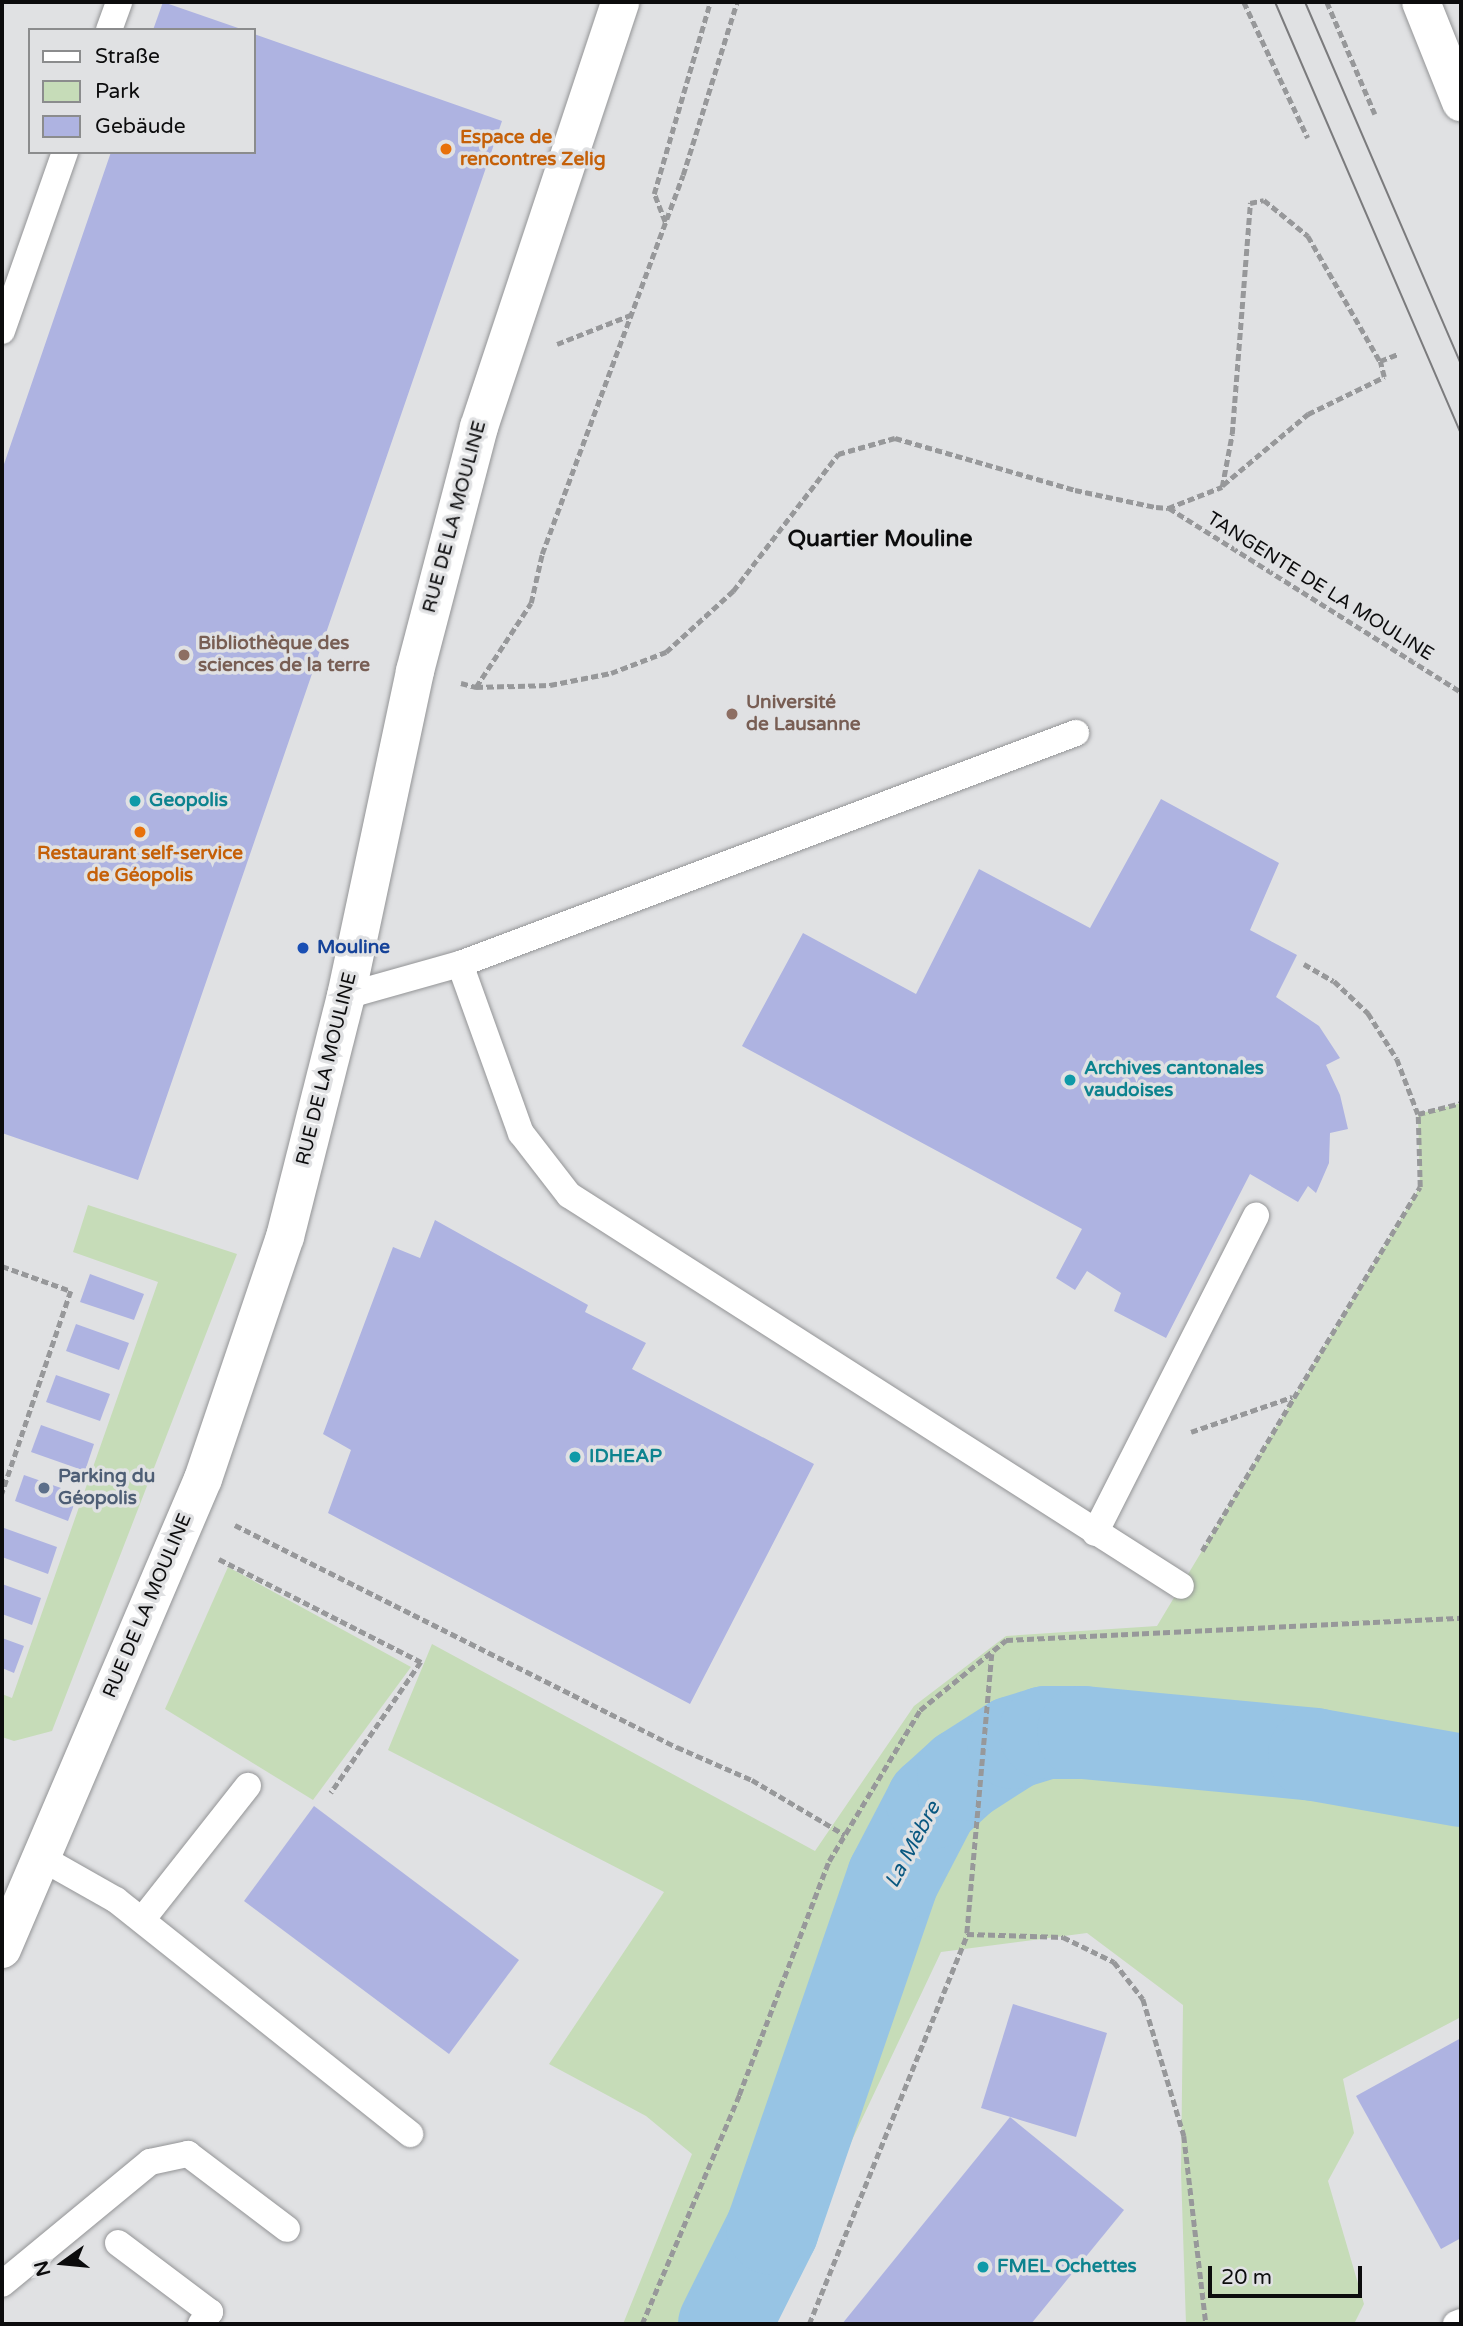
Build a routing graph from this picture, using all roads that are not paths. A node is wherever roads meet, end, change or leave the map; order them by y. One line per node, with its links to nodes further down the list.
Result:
1 (119, 2): 4 (lane)
2 (620, 2): 10 (street, RUE DE LA MOULINE)
3 (1421, 2): 5 (street)
4 (110, 28)
5 (1461, 102)
6 (64, 154): 7 (lane)
7 (2, 331)
8 (1076, 733): 9 (lane)
9 (460, 964): 10 (lane); 12 (lane)
10 (346, 996): 15 (street, RUE DE LA MOULINE)
11 (1256, 1215): 12 (lane)
12 (1095, 1533): 13 (lane)
13 (1181, 1586)
14 (248, 1786): 16 (lane)
15 (40, 1857): 16 (lane); 17 (street, RUE DE LA MOULINE)
16 (142, 1920): 18 (lane)
17 (2, 1949)
18 (410, 2134)
19 (287, 2229): 21 (lane)
20 (118, 2243): 23 (lane)
21 (2, 2284)
22 (1461, 2322): 24 (lane)
23 (201, 2324)
24 (1456, 2324)

